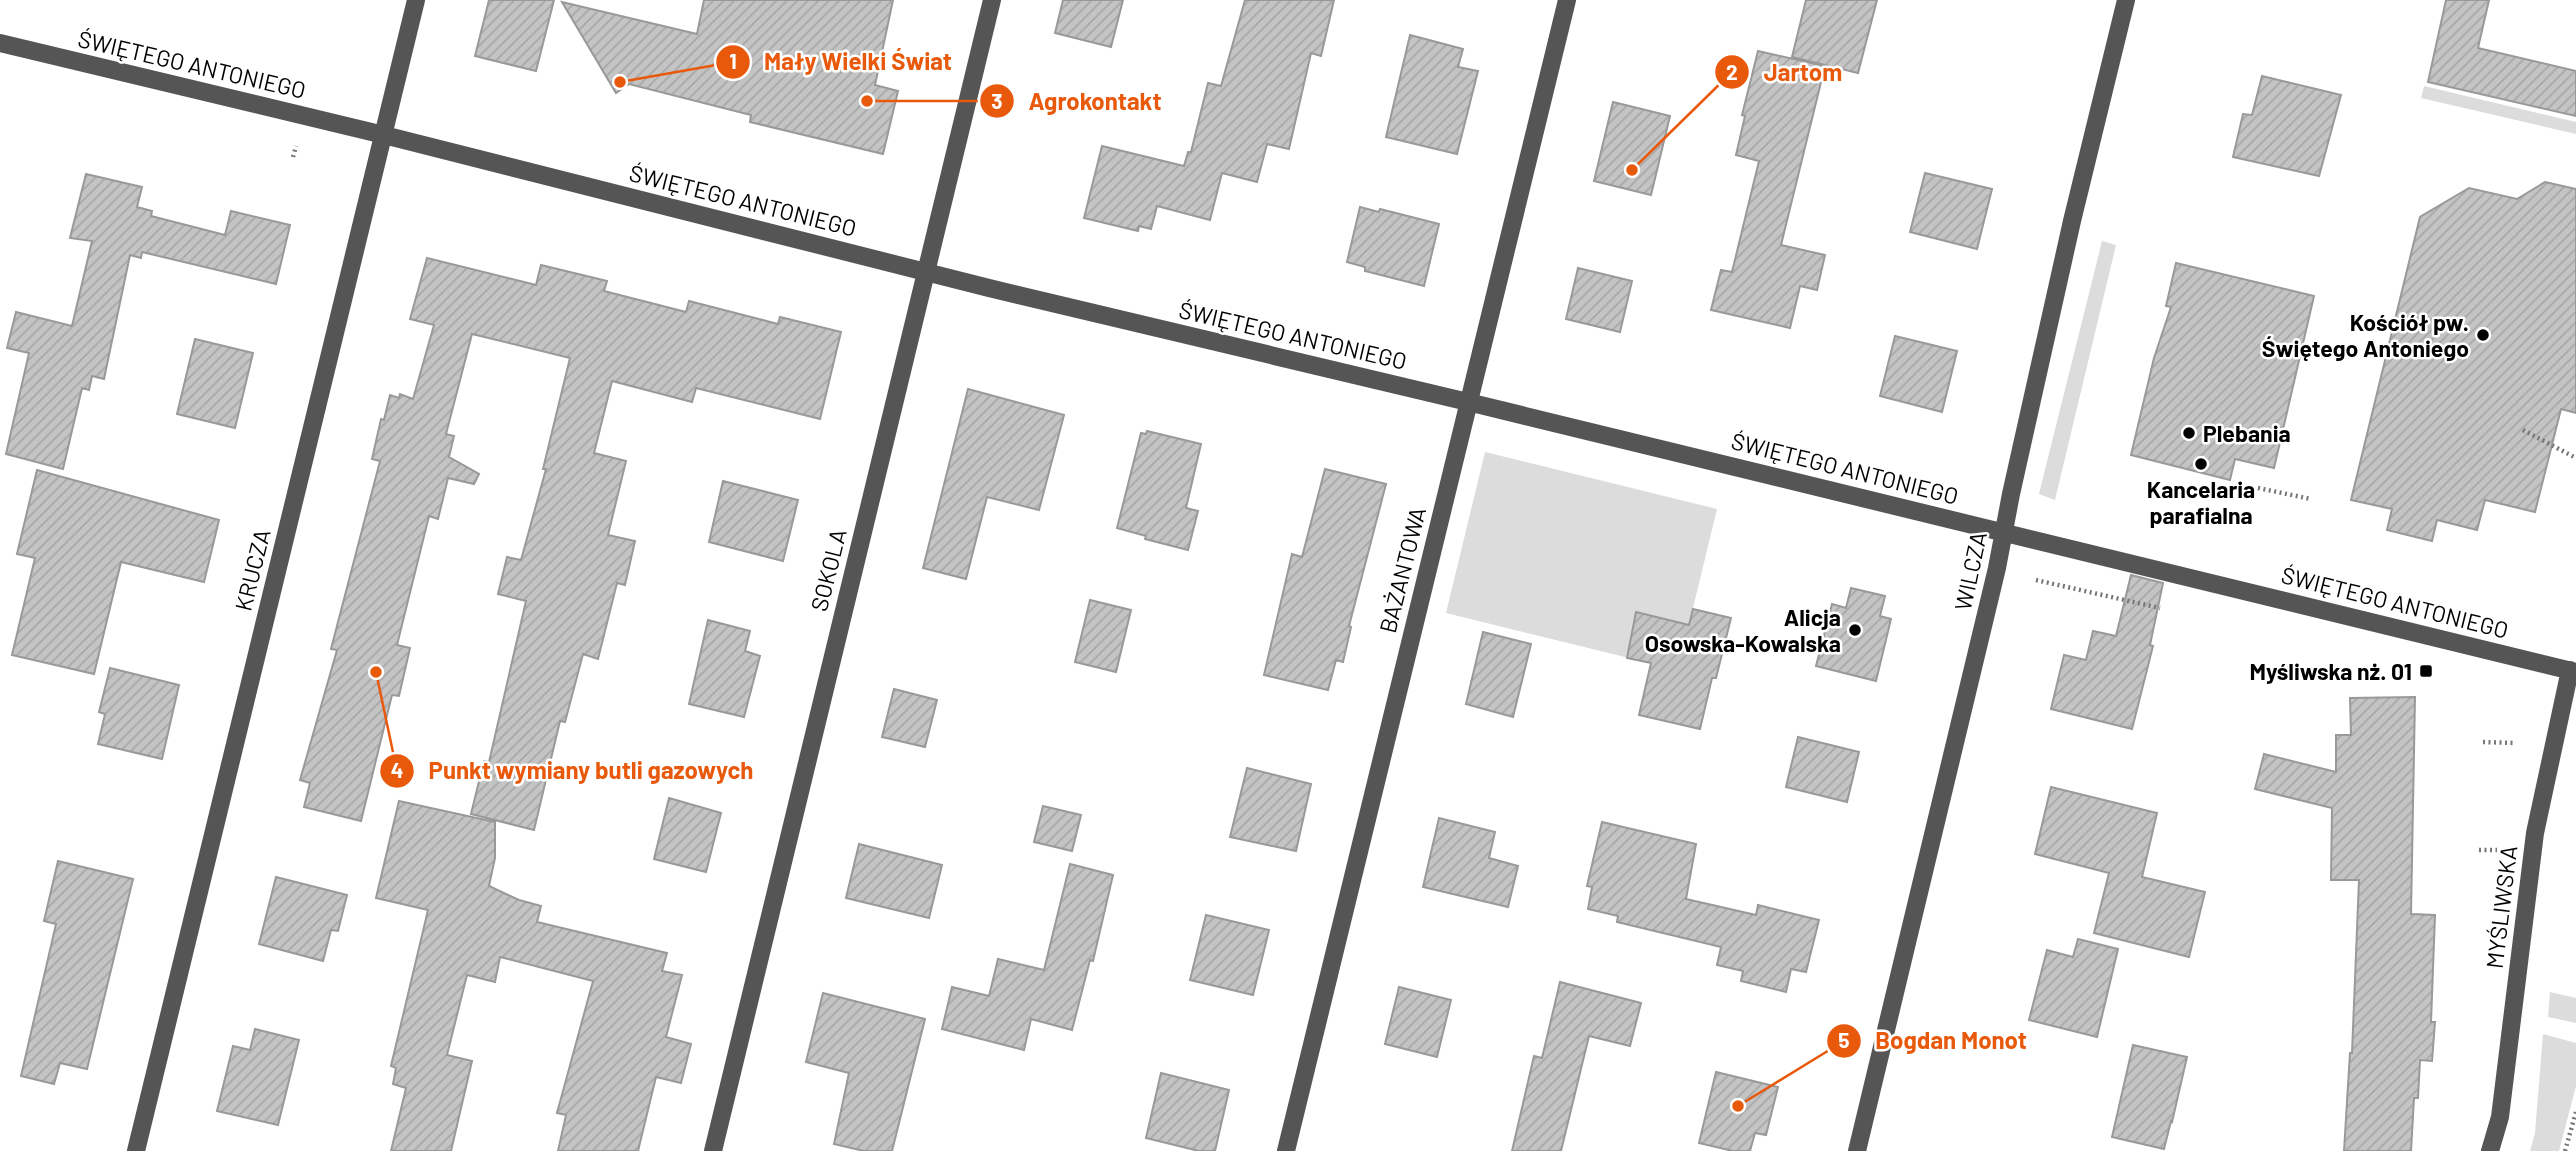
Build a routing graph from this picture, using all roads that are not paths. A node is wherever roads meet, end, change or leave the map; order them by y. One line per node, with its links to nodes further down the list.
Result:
1 (416, 0): 6 (street, KRUCZA)
2 (992, 0): 7 (street, SOKOLA)
3 (1567, 0): 8 (street, BAŻANTOWA)
4 (2126, 0): 9 (street, WILCZA)
5 (0, 43): 6 (street, ŚWIĘTEGO ANTONIEGO)
6 (384, 135): 7 (street, ŚWIĘTEGO ANTONIEGO); 11 (street, KRUCZA)
7 (925, 271): 8 (street, ŚWIĘTEGO ANTONIEGO); 12 (street, SOKOLA)
8 (1468, 402): 9 (street, ŚWIĘTEGO ANTONIEGO); 13 (street, BAŻANTOWA)
9 (2003, 532): 10 (street, ŚWIĘTEGO ANTONIEGO); 14 (street, WILCZA)
10 (2573, 671): 15 (street, MYŚLIWSKA)
11 (136, 1151)
12 (713, 1151)
13 (1286, 1151)
14 (1857, 1151)
15 (2490, 1151)

